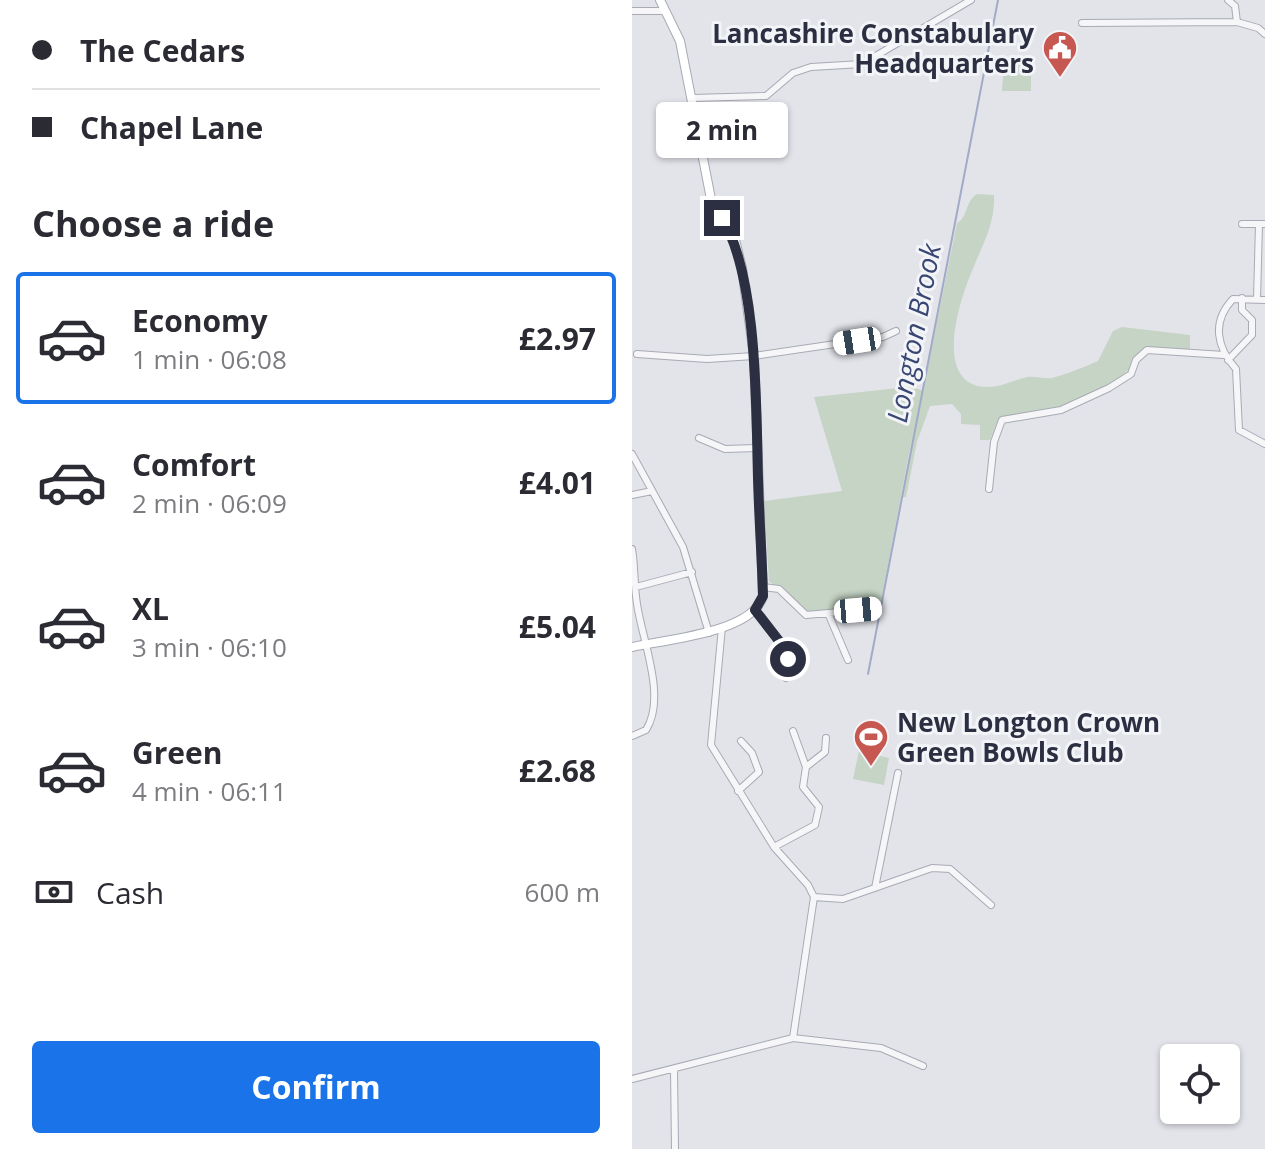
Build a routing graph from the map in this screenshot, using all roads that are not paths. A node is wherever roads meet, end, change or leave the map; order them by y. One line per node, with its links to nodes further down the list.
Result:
1 (660, 0): 5 (street)
2 (971, 0): 9 (street)
3 (1228, 0): 6 (street)
4 (632, 11): 5 (street)
5 (665, 11): 9 (street)
6 (1237, 22): 7 (street); 8 (street)
7 (1082, 23)
8 (1265, 34)
9 (692, 98): 16 (street)
10 (1242, 224): 11 (street)
11 (1262, 224): 13 (street)
12 (1242, 298): 13 (street); 17 (street); 17 (street)
13 (1261, 299)
14 (896, 331): 16 (street)
15 (637, 354): 16 (street)
16 (754, 356): 20 (street)
17 (1226, 358): 19 (street); 22 (street)
18 (699, 438): 20 (street)
19 (1265, 444)
20 (757, 448): 28 (street)
21 (632, 454): 23 (street)
22 (989, 489)
23 (652, 491): 24 (street); 26 (street)
24 (632, 495)
25 (632, 549): 27 (street)
26 (692, 572): 27 (street); 34 (street)
27 (636, 587): 29 (street)
28 (763, 587): 31 (street); 32 (street)
29 (634, 596): 35 (street)
30 (874, 609): 32 (street)
31 (755, 610): 33 (street); 38 (street)
32 (828, 613): 37 (street)
33 (722, 627): 34 (street); 45 (street)
34 (709, 633): 35 (street)
35 (643, 645): 36 (street); 40 (street)
36 (632, 647)
37 (848, 660)
38 (786, 678)
39 (793, 731): 43 (street)
40 (632, 736)
41 (826, 738): 43 (street)
42 (741, 741): 45 (street)
43 (806, 767): 46 (street)
44 (898, 773): 47 (street)
45 (738, 791): 46 (street)
46 (774, 847): 48 (street)
47 (875, 888): 48 (street); 49 (street)
48 (814, 897): 50 (street)
49 (991, 905)
50 (793, 1038): 51 (street); 52 (street)
51 (923, 1066)
52 (674, 1069): 53 (street); 54 (street)
53 (632, 1079)
54 (675, 1149)

